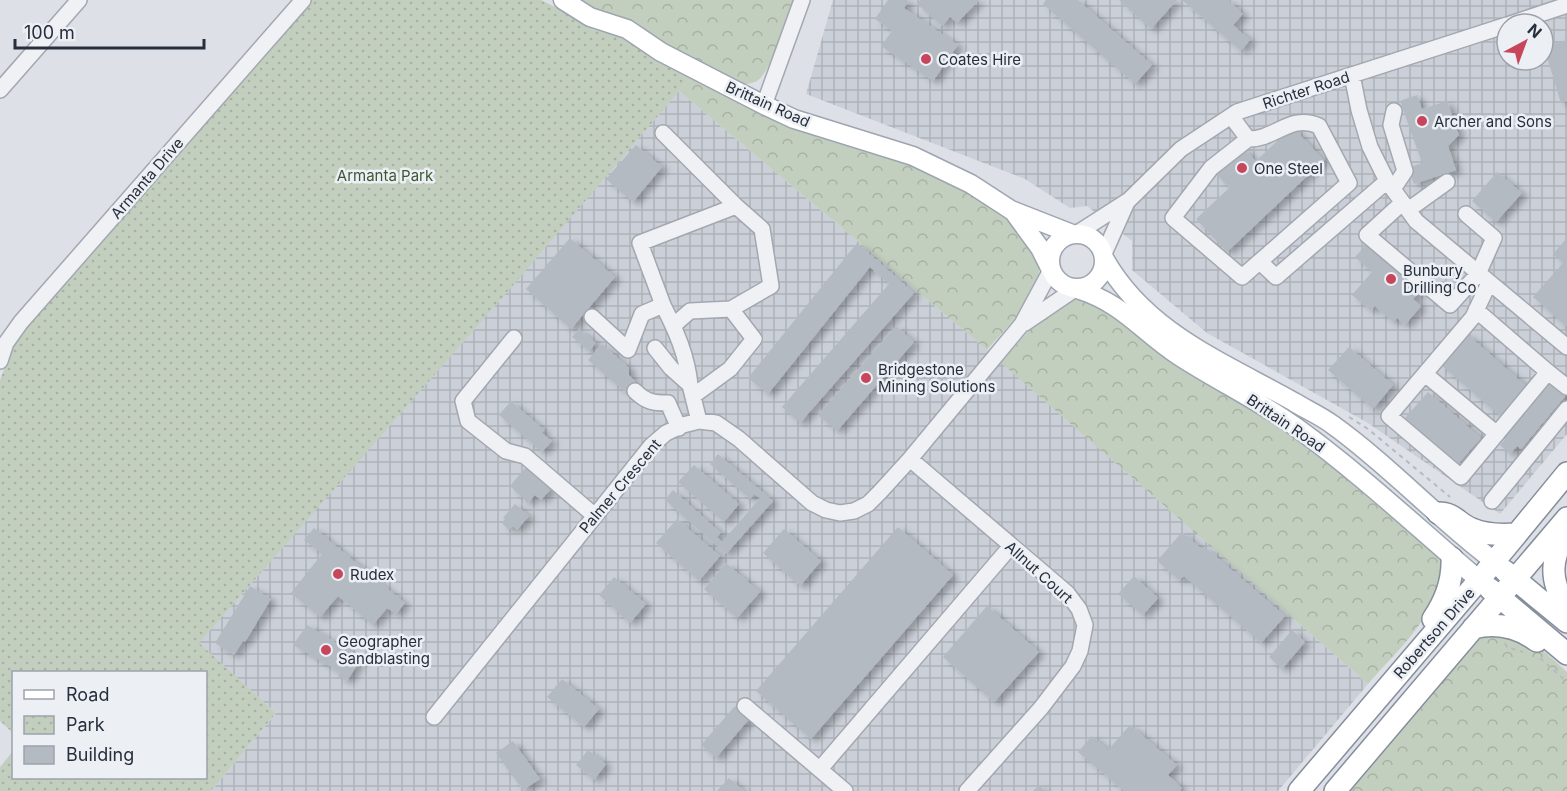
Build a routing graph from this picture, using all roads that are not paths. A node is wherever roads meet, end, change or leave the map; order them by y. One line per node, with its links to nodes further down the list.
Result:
1 (80, 0): 9 (street)
2 (303, 0): 39 (street, Armanta Drive)
3 (563, 0): 10 (main road, Brittain Road)
4 (802, 0): 10 (street)
5 (1567, 5): 6 (street, Richter Road)
6 (1545, 12)
7 (1495, 28): 8 (street, Richter Road)
8 (1352, 75): 11 (street, Richter Road); 12 (street)
9 (0, 90)
10 (764, 105): 20 (main road, Brittain Road)
11 (1231, 116): 14 (street); 17 (street, Richter Road)
12 (1364, 129): 16 (street); 16 (street)
13 (663, 133): 18 (street)
14 (1248, 139): 22 (street); 26 (street)
15 (1447, 182): 19 (street)
16 (1390, 185): 19 (street); 23 (street)
17 (1129, 200): 24 (street, Richter Road); 25 (street, Richter Road)
18 (736, 206): 30 (street); 31 (street)
19 (1405, 207): 28 (street); 28 (street)
20 (1011, 210): 24 (main road, Brittain Road); 27 (main road, Brittain Road)
21 (1466, 214): 28 (street)
22 (1312, 215): 23 (street); 26 (street)
23 (1328, 232): 26 (street)
24 (1074, 234): 25 (main road); 27 (main road)
25 (1104, 257): 29 (main road); 52 (main road, Brittain Road)
26 (1260, 262)
27 (1050, 269): 29 (main road); 34 (street)
28 (1484, 278): 32 (street); 37 (street)
29 (1076, 289): 34 (street); 58 (main road, Brittain Road)
30 (663, 305): 33 (street); 35 (street)
31 (731, 309): 35 (street); 43 (street)
32 (1476, 310): 40 (street); 41 (street)
33 (592, 317)
34 (1023, 324): 49 (street)
35 (673, 326): 43 (street)
36 (514, 338): 53 (street)
37 (1567, 347)
38 (655, 348): 43 (street)
39 (0, 361)
40 (1548, 372): 42 (street); 48 (street)
41 (1425, 374): 48 (street); 48 (street)
42 (1567, 387)
43 (691, 390): 46 (street)
44 (635, 391): 47 (street)
45 (1567, 409): 51 (street)
46 (699, 421): 47 (street, Palmer Crescent); 49 (street)
47 (679, 428): 53 (street, Palmer Crescent)
48 (1497, 434)
49 (910, 459): 57 (street, Allnut Court)
50 (1567, 473): 56 (highway, Robertson Drive)
51 (1492, 501)
52 (1438, 513): 56 (highway); 59 (main road, Brittain Road)
53 (595, 516): 70 (street, Palmer Crescent)
54 (1567, 518): 60 (highway, Robertson Drive)
55 (1567, 528): 63 (highway)
56 (1515, 534): 59 (highway, Robertson Drive)
57 (1011, 546): 71 (street); 73 (street, Allnut Court)
58 (1452, 558): 61 (main road, Brittain Road); 66 (highway)
59 (1494, 561): 60 (highway); 61 (highway, Robertson Drive)
60 (1515, 579): 62 (highway, Robertson Drive); 64 (highway)
61 (1479, 580): 62 (highway); 66 (highway, Robertson Drive)
62 (1500, 597): 65 (highway, Robertson Drive); 67 (highway)
63 (1567, 608)
64 (1567, 622)
65 (1473, 628): 68 (highway); 75 (highway, Robertson Drive)
66 (1430, 637): 74 (highway, Robertson Drive)
67 (1567, 654)
68 (1567, 661)
69 (745, 706): 71 (street)
70 (434, 717)
71 (820, 769): 72 (street)
72 (845, 791)
73 (967, 791)
74 (1299, 791)
75 (1335, 791)

